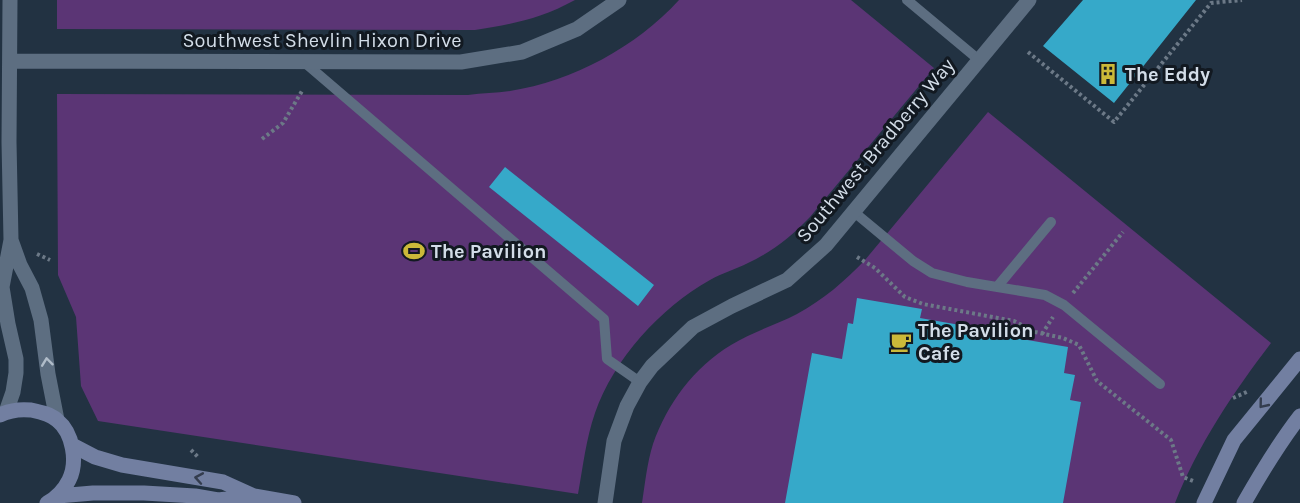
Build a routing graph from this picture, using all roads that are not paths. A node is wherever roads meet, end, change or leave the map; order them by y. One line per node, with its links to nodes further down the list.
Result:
1 (10, 0): 6 (street)
2 (619, 0): 7 (street, Southwest Shevlin Hixon Drive)
3 (907, 0): 5 (lane)
4 (1029, 0): 5 (street, Southwest Bradberry Way)
5 (979, 60): 8 (street, Southwest Bradberry Way)
6 (10, 61): 7 (street, Southwest Shevlin Hixon Drive); 10 (street)
7 (304, 62): 13 (lane)
8 (854, 212): 11 (lane); 13 (street, Southwest Bradberry Way)
9 (1051, 222): 11 (lane)
10 (10, 240): 15 (street); 17 (street, one-way to 10)
11 (996, 287): 14 (lane)
12 (1300, 359): 23 (street, one-way to 23)
13 (640, 382): 22 (street, Southwest Bradberry Way)
14 (1160, 384)
15 (3, 414): 17 (street)
16 (1300, 416): 24 (street)
17 (57, 420): 18 (street)
18 (72, 445): 19 (street, one-way to 18); 20 (street)
19 (254, 496): 20 (street); 21 (street)
20 (50, 501)
21 (294, 503)
22 (605, 503)
23 (1204, 503)
24 (1244, 503)

